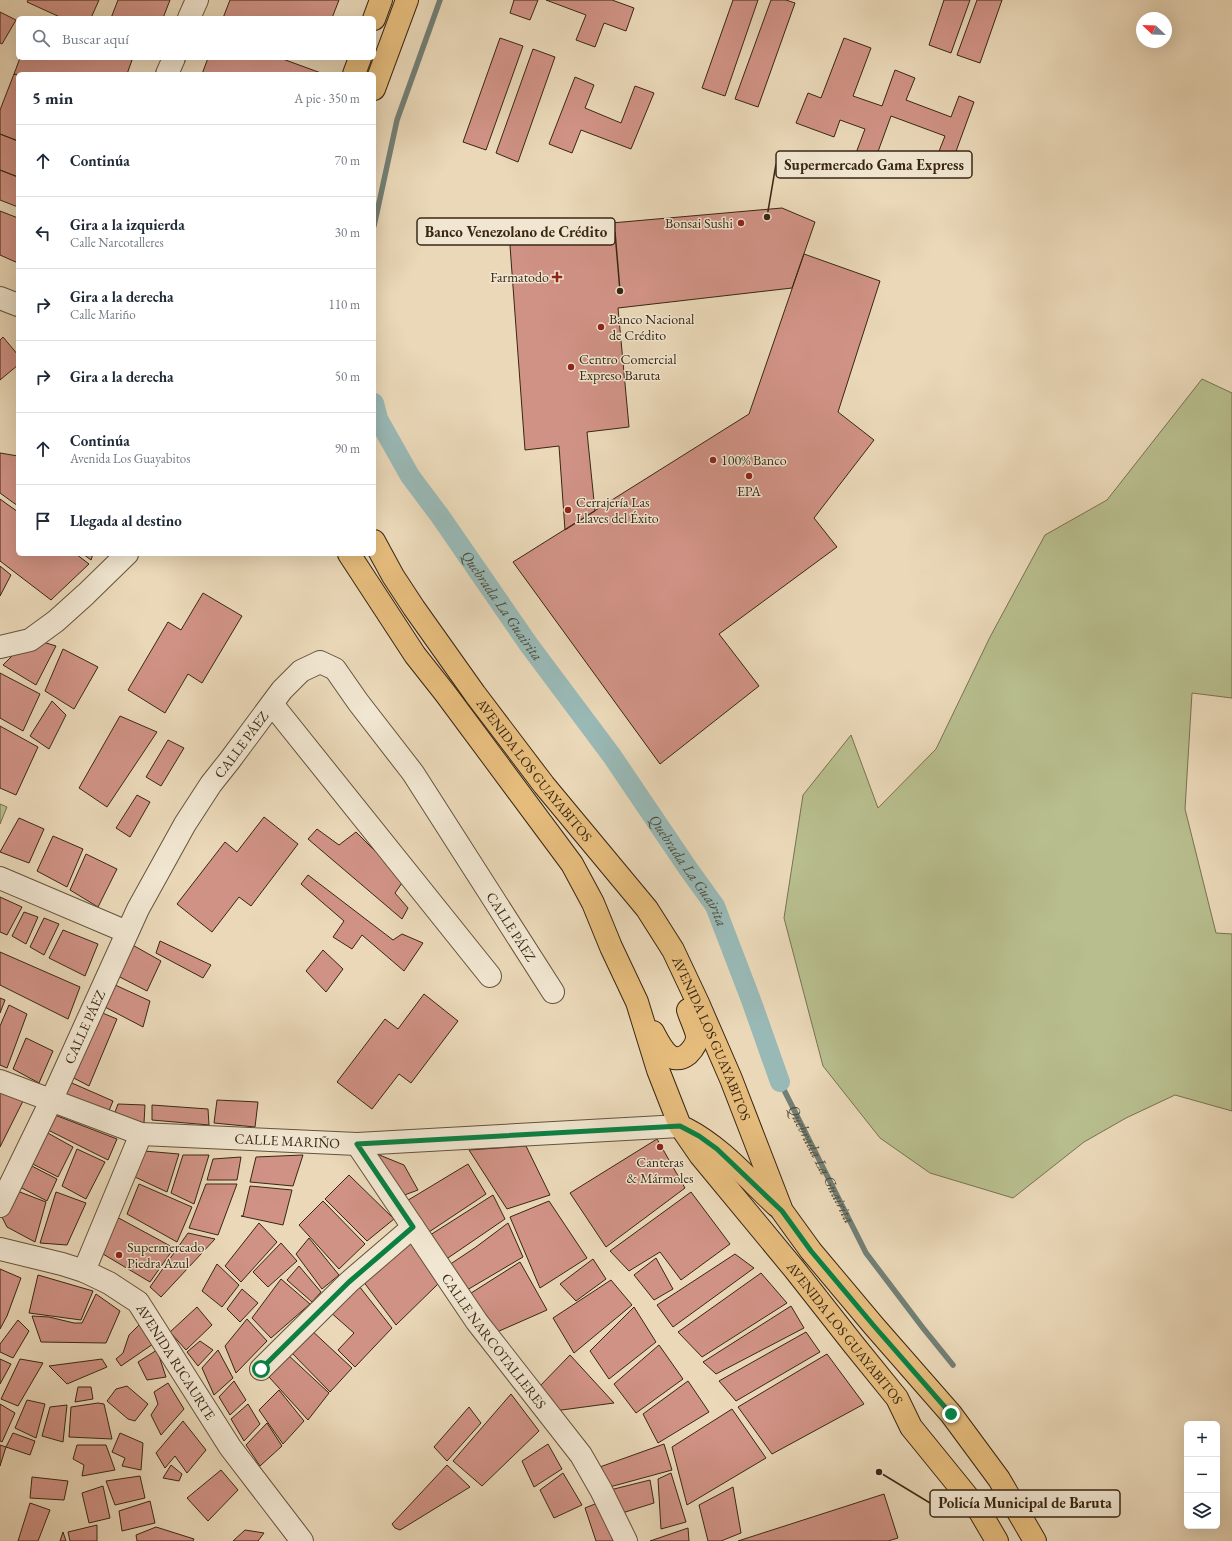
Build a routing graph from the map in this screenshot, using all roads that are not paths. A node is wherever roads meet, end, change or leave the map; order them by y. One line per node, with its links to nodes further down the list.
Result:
1 (197, 0): 4 (street)
2 (381, 0): 5 (main road)
3 (407, 0): 10 (main road)
4 (191, 16)
5 (375, 16)
6 (173, 60): 8 (street)
7 (359, 60): 9 (main road)
8 (168, 72)
9 (355, 72)
10 (376, 84)
11 (0, 298): 12 (street)
12 (16, 304)
13 (376, 545): 19 (main road, AVENIDA LOS GUAYABITOS)
14 (125, 556): 16 (street)
15 (350, 556): 23 (main road, AVENIDA LOS GUAYABITOS)
16 (0, 647)
17 (272, 704): 20 (street, CALLE PÁEZ); 21 (street); 22 (street, CALLE PÁEZ)
18 (0, 878): 20 (street)
19 (629, 887): 23 (main road); 30 (main road, AVENIDA LOS GUAYABITOS)
20 (127, 932): 25 (street, CALLE PÁEZ)
21 (490, 976)
22 (553, 992)
23 (637, 1002): 26 (main road, AVENIDA LOS GUAYABITOS)
24 (0, 1081): 25 (street, CALLE MARIÑO)
25 (51, 1101): 27 (street, CALLE MARIÑO); 29 (street, CALLE PÁEZ)
26 (680, 1126): 28 (street, CALLE MARIÑO); 30 (main road); 37 (main road, AVENIDA LOS GUAYABITOS)
27 (141, 1134): 28 (street, CALLE MARIÑO); 33 (street)
28 (357, 1144): 31 (street, CALLE NARCOTALLERES)
29 (0, 1206)
30 (782, 1211): 38 (main road, AVENIDA LOS GUAYABITOS)
31 (413, 1227): 34 (street); 36 (street, CALLE NARCOTALLERES)
32 (0, 1249): 33 (street, AVENIDA RICAURTE)
33 (84, 1271): 35 (street, AVENIDA RICAURTE)
34 (261, 1369)
35 (302, 1541)
36 (626, 1541)
37 (997, 1541)
38 (1035, 1541)

